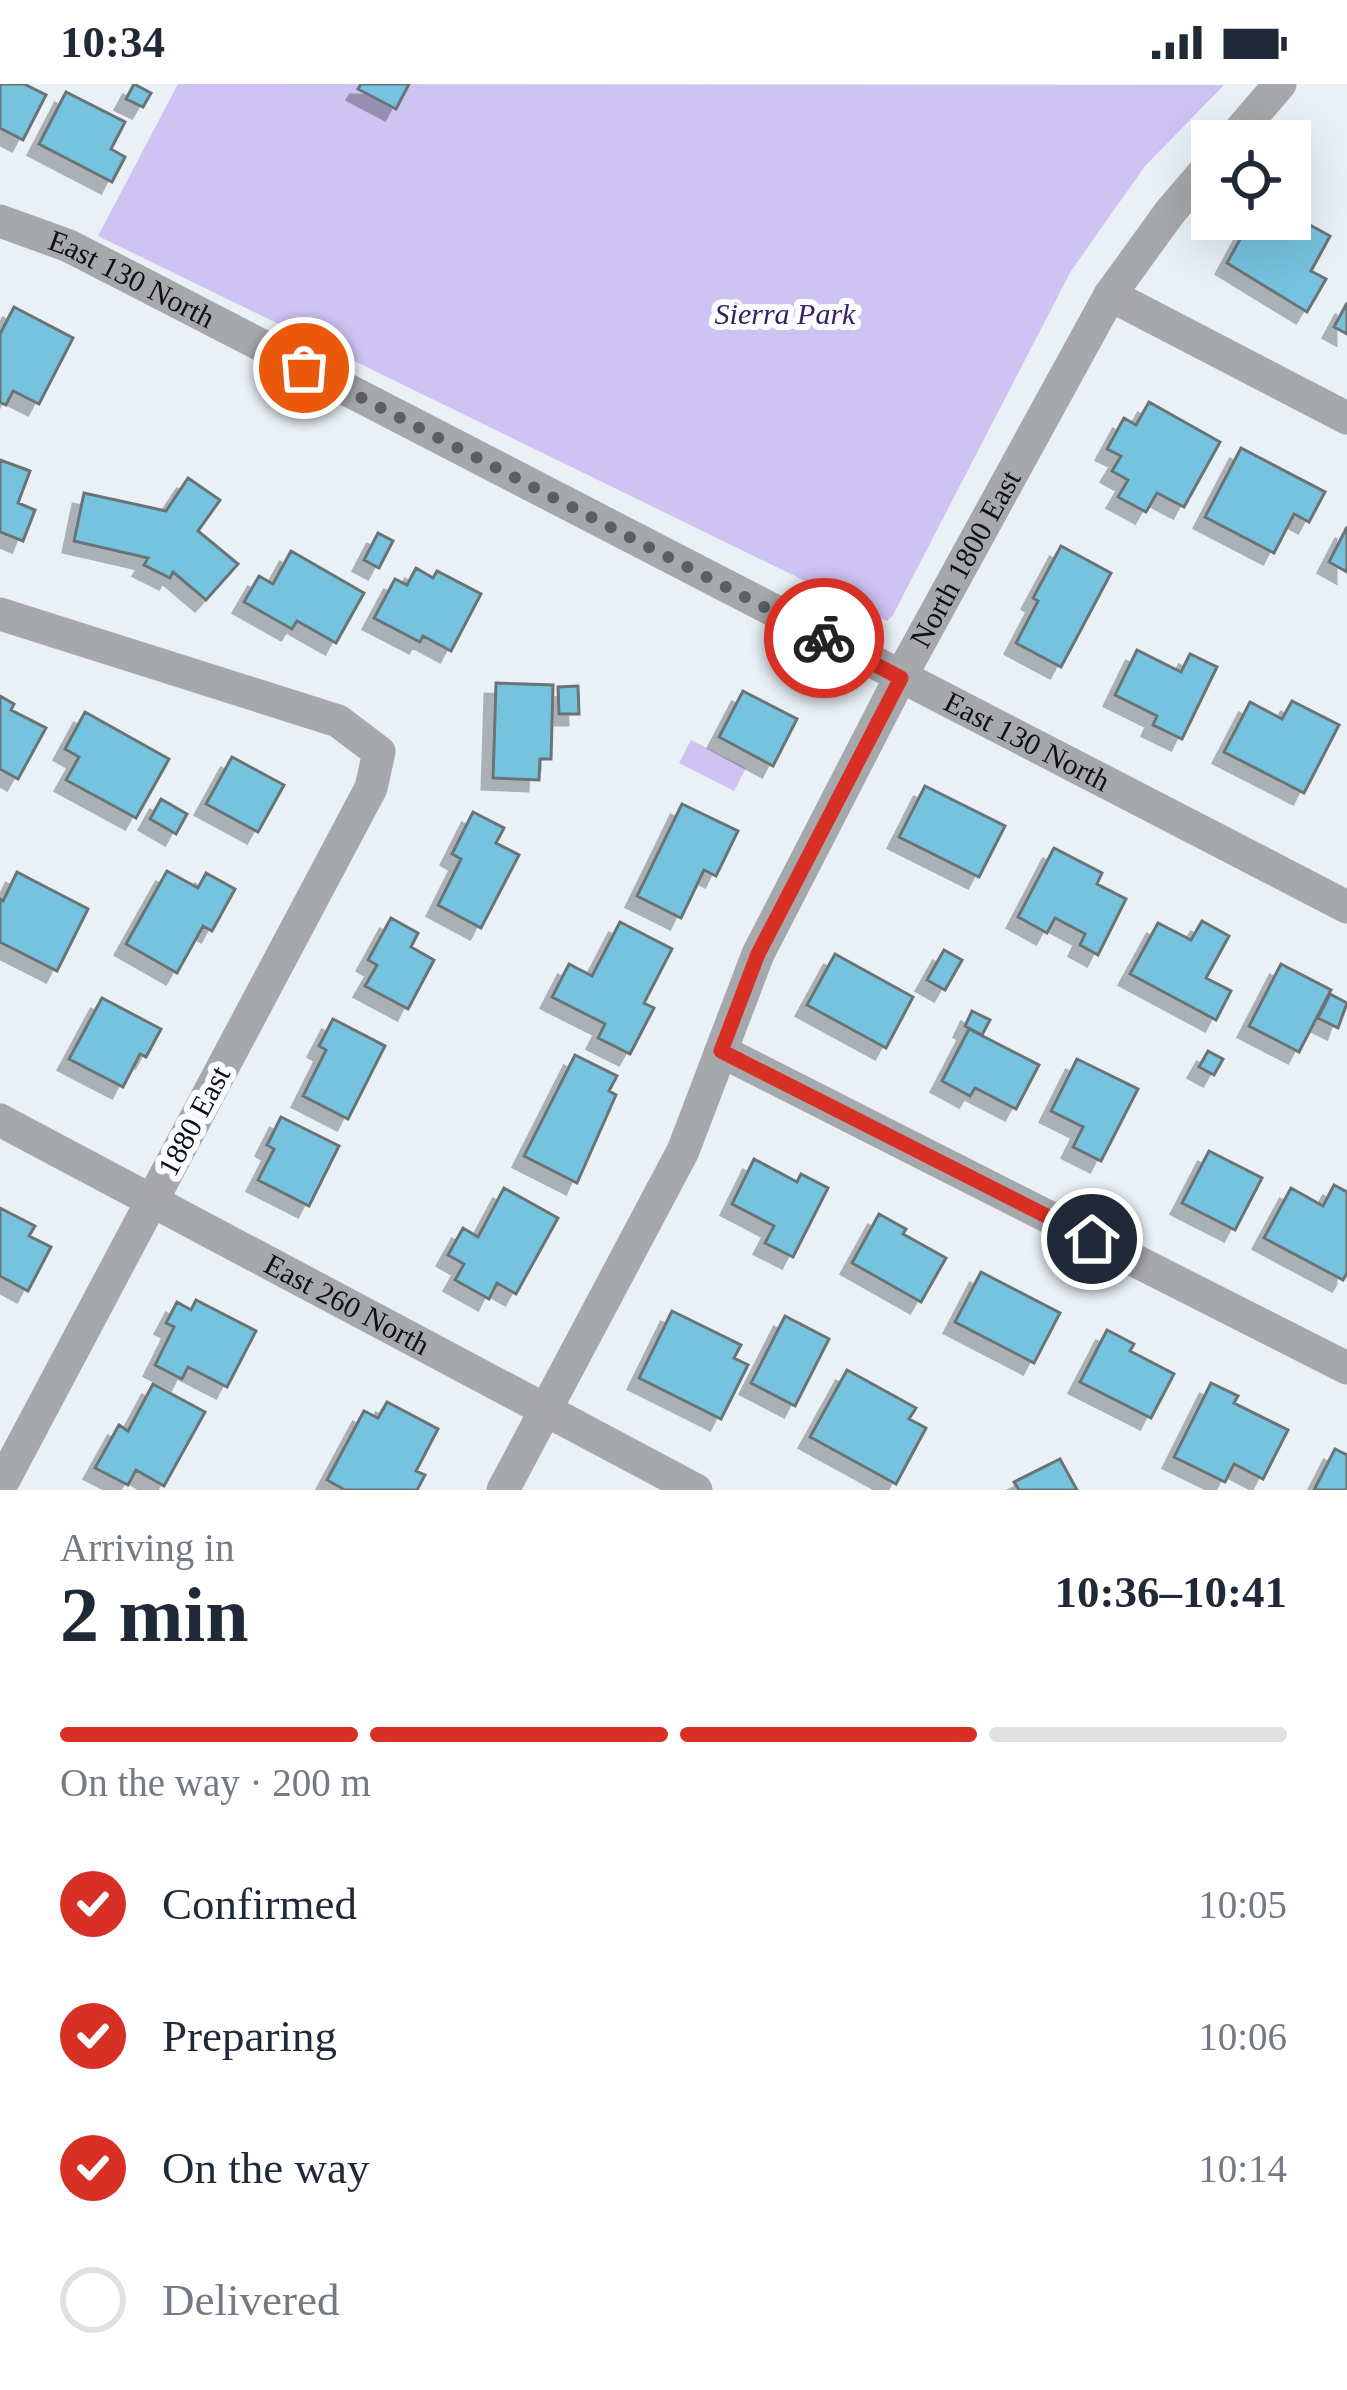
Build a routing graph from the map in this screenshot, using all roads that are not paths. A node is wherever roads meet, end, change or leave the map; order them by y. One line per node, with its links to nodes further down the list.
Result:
1 (1280, 84): 2 (street)
2 (1249, 120)
3 (1191, 188): 5 (street, North 1800 East)
4 (0, 221): 8 (street, East 130 North)
5 (1110, 295): 6 (street); 8 (street, North 1800 East)
6 (1347, 418)
7 (0, 614): 12 (street, 1880 East)
8 (901, 678): 9 (street, East 130 North); 10 (street, North 1800 East)
9 (1347, 908)
10 (721, 1051): 13 (street); 14 (street, North 1800 East)
11 (0, 1120): 12 (street, East 260 North)
12 (152, 1201): 14 (street, East 260 North); 15 (street, 1880 East)
13 (1347, 1368)
14 (546, 1410): 16 (street, North 1800 East); 17 (street, East 260 North)
15 (0, 1487)
16 (503, 1490)
17 (696, 1490)

